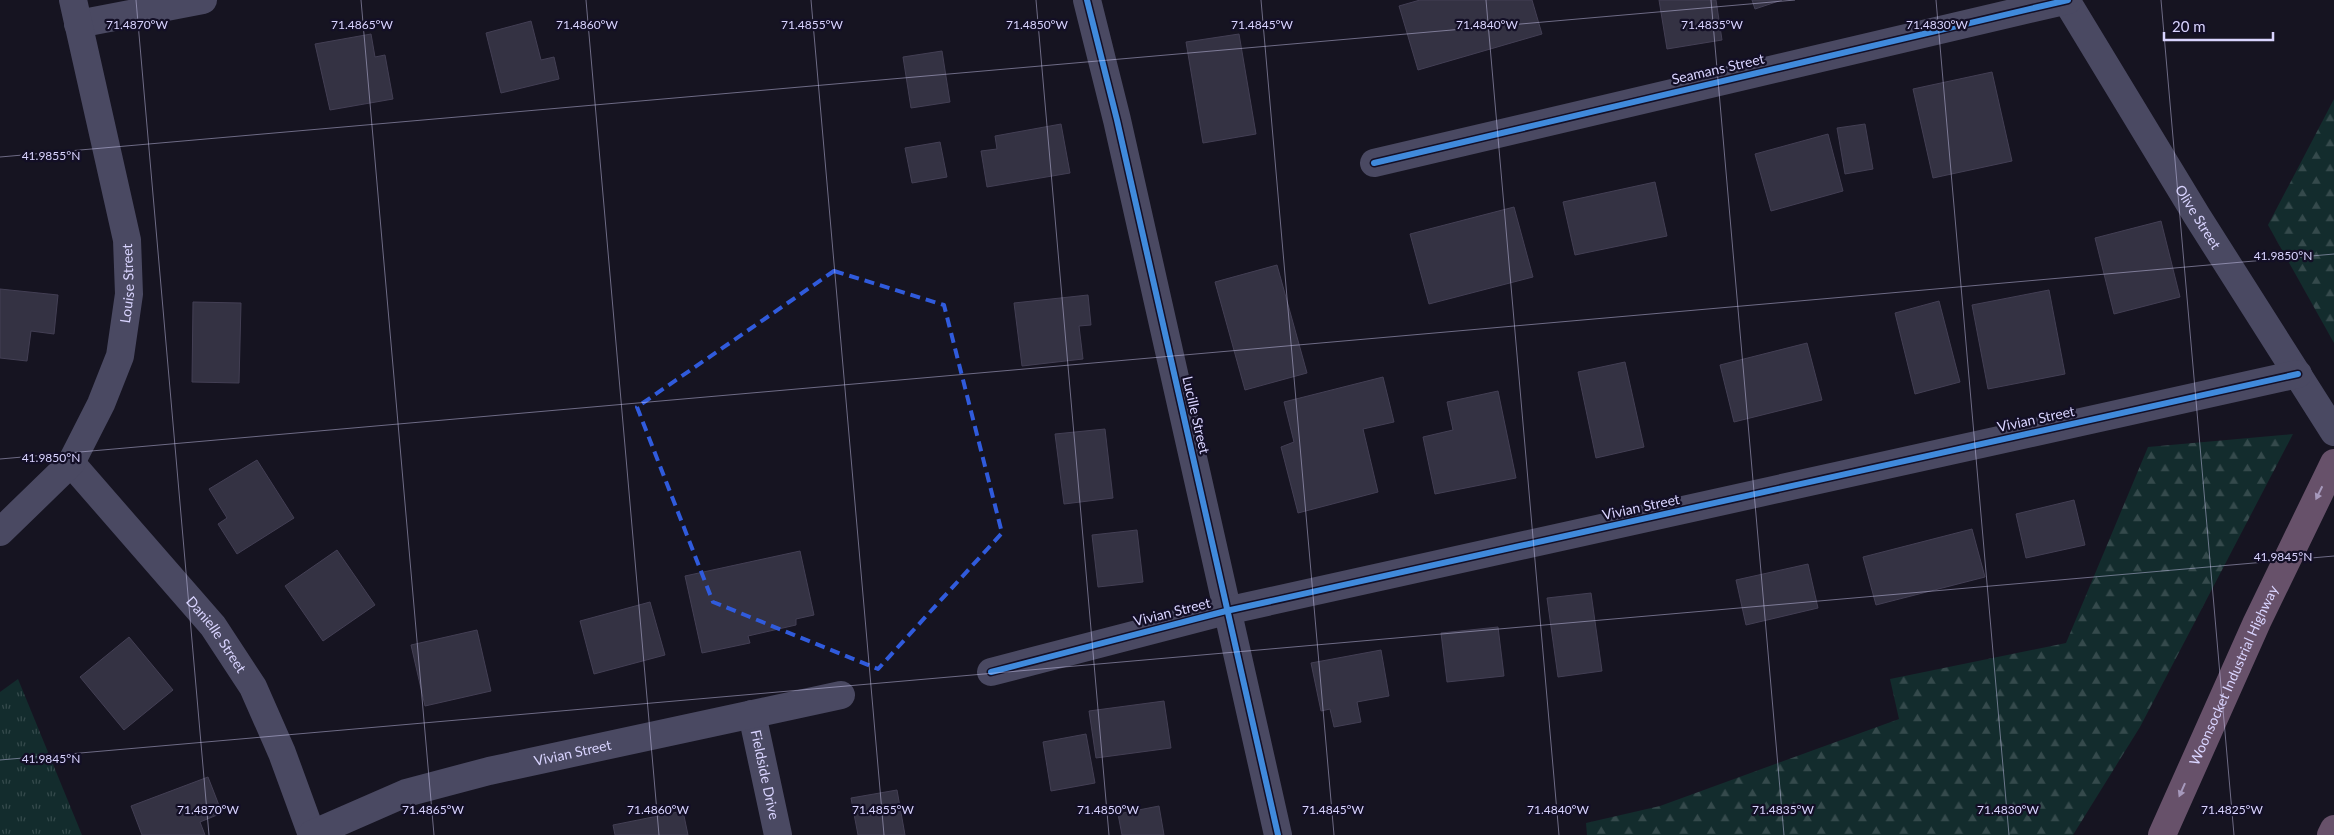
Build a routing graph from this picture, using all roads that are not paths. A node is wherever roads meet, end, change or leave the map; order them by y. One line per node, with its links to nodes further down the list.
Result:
1 (203, 0): 4 (street)
2 (1087, 0): 11 (street, Lucille Street)
3 (2067, 0): 5 (street, Seamans Street); 6 (street, Olive Street)
4 (76, 12): 8 (street, Louise Street)
5 (1374, 163)
6 (2298, 374): 7 (street, Olive Street); 11 (street, Vivian Street)
7 (2334, 432)
8 (71, 463): 10 (street, Louise Street); 16 (street, Danielle Street)
9 (2334, 463): 19 (highway, Woonsocket Industrial Highway, one-way to 19)
10 (0, 532)
11 (1226, 611): 12 (street, Vivian Street); 18 (street, Lucille Street)
12 (991, 672)
13 (841, 695): 14 (street, Vivian Street)
14 (752, 714): 16 (street, Vivian Street); 17 (street, Fieldside Drive)
15 (2334, 829): 20 (highway)
16 (312, 834)
17 (778, 835)
18 (1278, 835)
19 (2162, 835)
20 (2331, 835)

